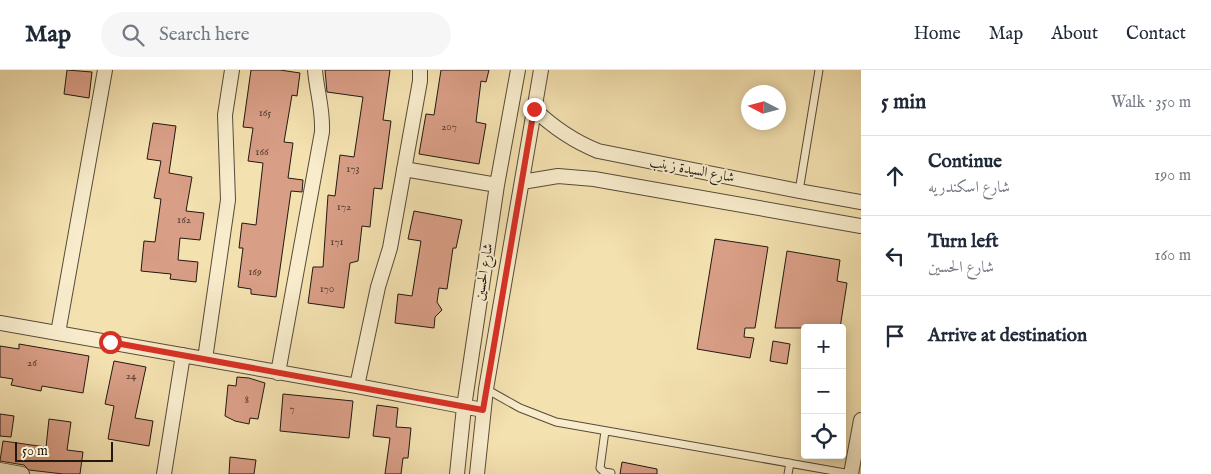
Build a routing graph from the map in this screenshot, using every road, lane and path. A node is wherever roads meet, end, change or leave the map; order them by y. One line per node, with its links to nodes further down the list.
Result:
1 (105, 70): 16 (street)
2 (232, 70): 18 (street)
3 (314, 70): 19 (street)
4 (420, 70): 9 (street)
5 (518, 70): 11 (street, شارع الحسين)
6 (541, 70): 8 (street, شارع الحسين)
7 (819, 70): 12 (lane)
8 (534, 109): 10 (street, شارع الحسين); 12 (street, شارع السيدة زينب)
9 (404, 169): 11 (street); 20 (street)
10 (522, 182): 14 (street, شارع السيدة زينب); 21 (street, شارع الحسين)
11 (497, 185): 22 (street, شارع الحسين)
12 (799, 191): 13 (street, شارع السيدة زينب)
13 (861, 202)
14 (861, 226)
15 (0, 323): 16 (street)
16 (58, 333): 17 (street)
17 (183, 355): 18 (street); 30 (street)
18 (205, 359): 19 (street)
19 (278, 373): 20 (street)
20 (357, 386): 22 (street)
21 (486, 388): 23 (street, شارع الحسين); 25 (lane)
22 (464, 406): 23 (street); 31 (street, شارع الحسين)
23 (483, 410): 32 (street, شارع الحسين)
24 (861, 420): 34 (street)
25 (605, 431): 26 (lane); 28 (lane)
26 (790, 463): 33 (lane); 34 (lane)
27 (0, 470): 29 (street)
28 (611, 473)
29 (22, 474)
30 (164, 474)
31 (457, 474)
32 (477, 474)
33 (788, 474)
34 (851, 474)

